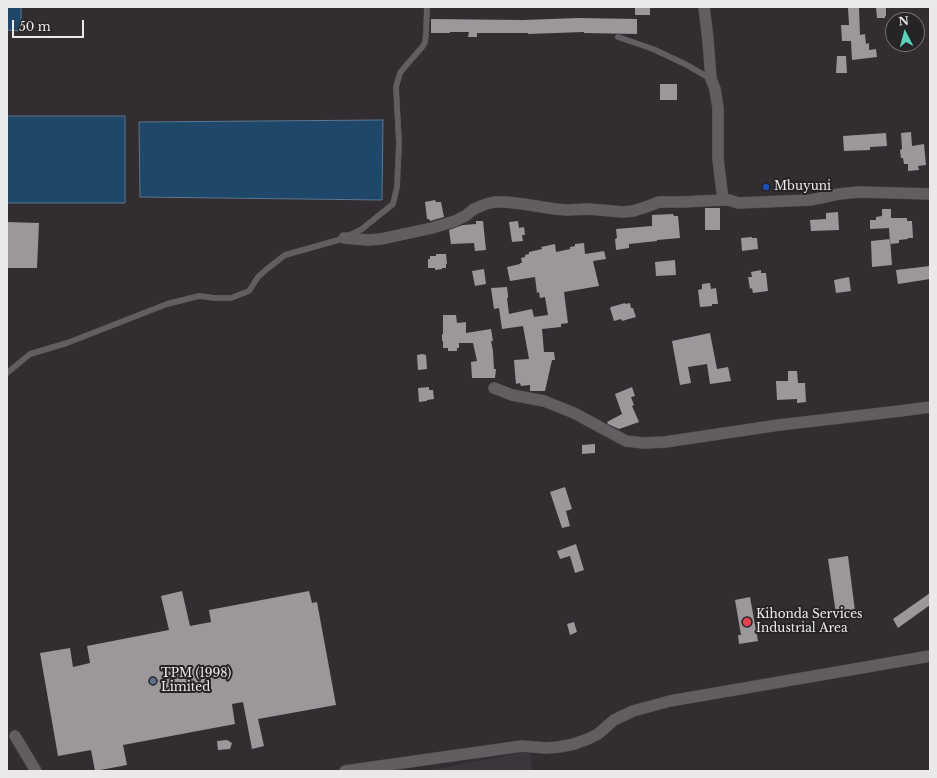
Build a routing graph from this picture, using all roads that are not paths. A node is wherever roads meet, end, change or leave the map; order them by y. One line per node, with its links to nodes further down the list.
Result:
1 (428, 7): 7 (lane)
2 (704, 7): 4 (street)
3 (618, 37): 4 (lane)
4 (711, 79): 6 (street)
5 (930, 194): 6 (street)
6 (723, 200): 7 (street)
7 (344, 238): 8 (lane)
8 (7, 373)
9 (494, 388): 10 (street)
10 (930, 407)
11 (930, 656): 14 (street)
12 (15, 736): 13 (street)
13 (36, 771)
14 (345, 771)

